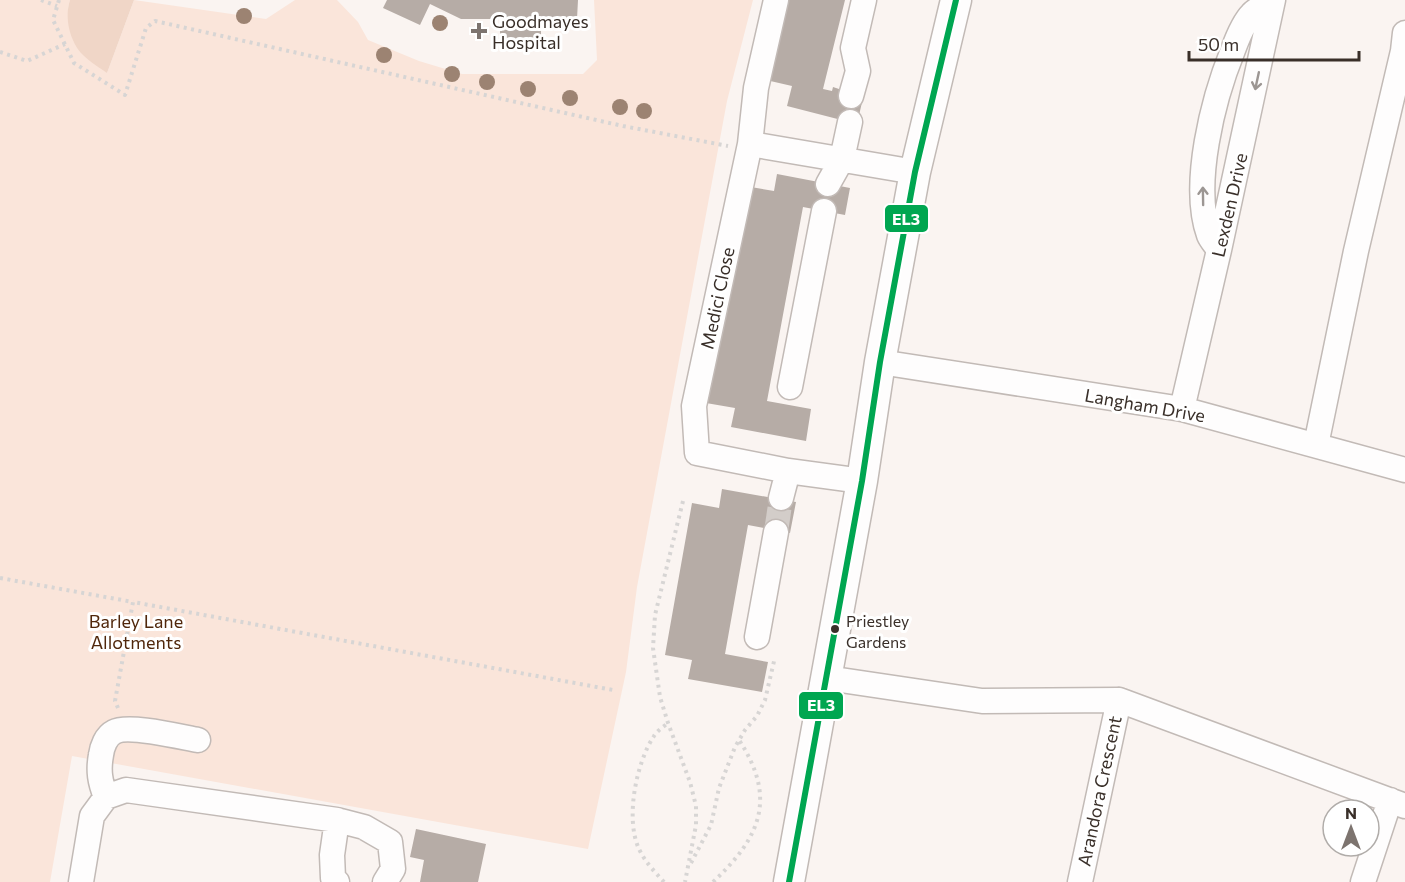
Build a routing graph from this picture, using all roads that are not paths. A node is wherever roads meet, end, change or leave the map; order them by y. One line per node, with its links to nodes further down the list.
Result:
1 (776, 0): 8 (street)
2 (864, 0): 6 (street)
3 (956, 0): 10 (main road)
4 (1273, 2): 13 (street, Lexden Drive, one-way to 13); 13 (street, one-way to 4)
5 (1405, 33): 17 (street)
6 (851, 96)
7 (850, 122): 9 (street)
8 (749, 147): 9 (street); 19 (street, Medici Close)
9 (842, 159): 10 (street); 11 (street)
10 (915, 172): 14 (main road)
11 (828, 184)
12 (824, 211): 15 (street)
13 (1220, 250): 16 (street, Lexden Drive)
14 (880, 362): 16 (street, Langham Drive); 20 (main road)
15 (790, 387)
16 (1182, 410): 17 (street, Langham Drive)
17 (1316, 444): 18 (street, Langham Drive)
18 (1405, 470)
19 (788, 471): 20 (street, Medici Close); 21 (street)
20 (862, 481): 24 (main road)
21 (781, 498)
22 (776, 532): 23 (street)
23 (757, 637)
24 (827, 678): 25 (street); 33 (main road)
25 (1119, 699): 28 (street); 34 (street, Arandora Crescent)
26 (198, 740): 27 (street)
27 (106, 797): 29 (street); 30 (street)
28 (1397, 803): 35 (street)
29 (336, 820): 31 (street); 32 (street)
30 (81, 882)
31 (338, 882)
32 (385, 882)
33 (789, 882)
34 (1080, 882)
35 (1363, 882)

